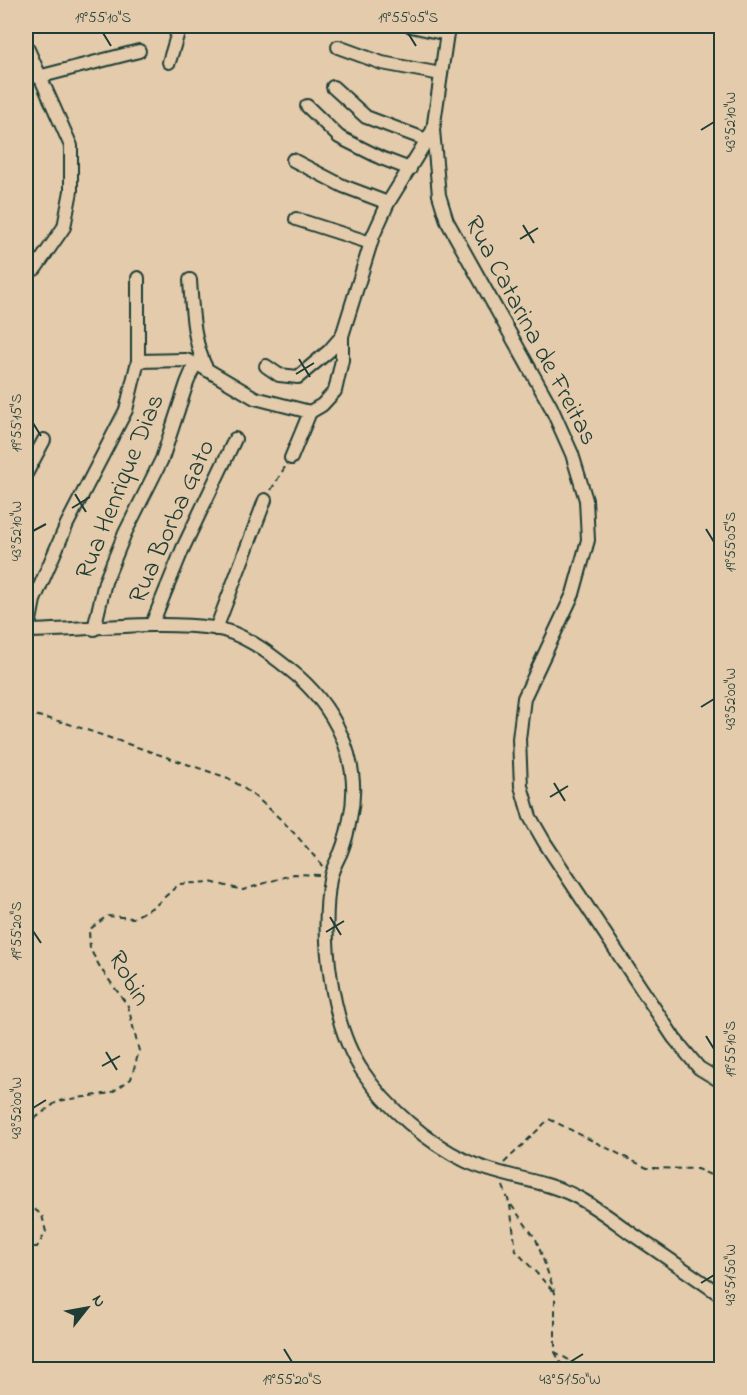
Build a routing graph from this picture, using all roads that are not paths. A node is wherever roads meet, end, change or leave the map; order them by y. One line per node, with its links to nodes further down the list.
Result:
1 (180, 26): 7 (street)
2 (411, 26): 3 (street)
3 (447, 30): 8 (street, Rua Catarina de Freitas)
4 (26, 45): 9 (street)
5 (338, 47): 8 (street)
6 (139, 51): 9 (street)
7 (169, 62)
8 (441, 74): 12 (street, Rua Catarina de Freitas)
9 (38, 77): 18 (street)
10 (333, 87): 12 (street)
11 (307, 106): 14 (street)
12 (430, 135): 14 (street); 35 (street, Rua Catarina de Freitas)
13 (293, 160): 15 (street)
14 (410, 169): 15 (street)
15 (388, 203): 17 (street)
16 (296, 219): 17 (street)
17 (371, 243): 21 (street)
18 (26, 272)
19 (138, 278): 22 (street)
20 (190, 280): 24 (street)
21 (342, 336): 23 (street); 25 (street)
22 (138, 361): 24 (street); 34 (street)
23 (266, 366)
24 (201, 367): 25 (street); 33 (street, Rua Henrique Dias)
25 (310, 412): 28 (street)
26 (235, 439): 31 (street, Rua Borba Gato)
27 (44, 440): 29 (street)
28 (291, 458)
29 (26, 474)
30 (265, 500): 32 (street)
31 (152, 624): 32 (street); 33 (street)
32 (216, 628): 36 (street)
33 (94, 629): 34 (street)
34 (27, 631)
35 (722, 1082)
36 (722, 1296)

